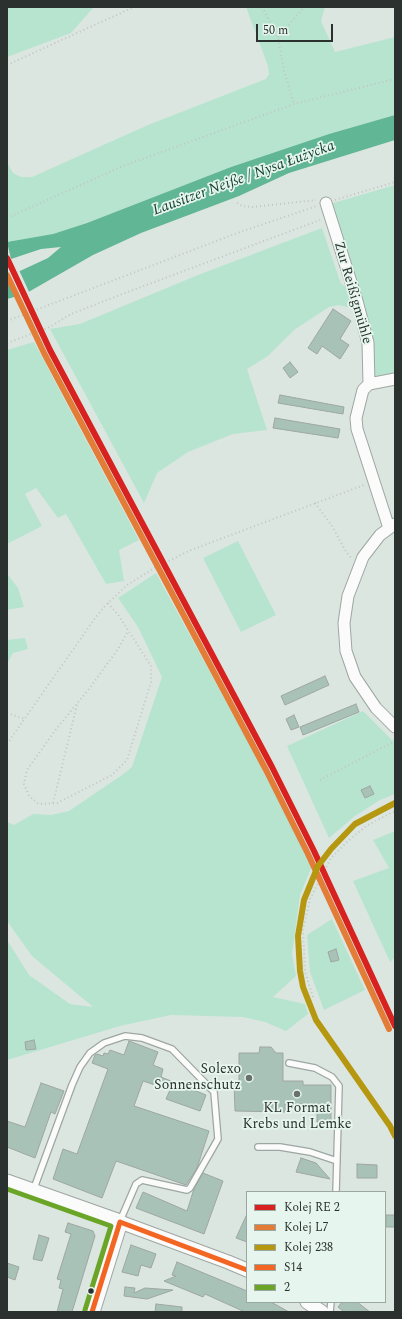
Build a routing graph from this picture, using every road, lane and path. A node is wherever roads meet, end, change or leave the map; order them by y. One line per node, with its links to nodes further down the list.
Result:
1 (134, 7): 5 (path)
2 (262, 7): 4 (path)
3 (304, 7): 4 (path)
4 (278, 37): 7 (path)
5 (7, 65)
6 (395, 79): 7 (path)
7 (294, 104): 12 (path)
8 (395, 182): 9 (path)
9 (323, 201): 10 (path); 11 (street, Zur Reißigmühle); 13 (path)
10 (237, 203)
11 (330, 217): 14 (path); 16 (street, Zur Reißigmühle)
12 (7, 218)
13 (7, 320)
14 (7, 343)
15 (395, 379): 16 (street)
16 (368, 384): 17 (street, Zur Reißigmühle)
17 (373, 482): 18 (path); 19 (street, Zur Reißigmühle)
18 (315, 504): 20 (path); 21 (path)
19 (392, 526): 26 (street)
20 (353, 560)
21 (108, 603): 22 (path); 25 (path)
22 (128, 631): 23 (path); 30 (path)
23 (78, 703): 30 (path); 30 (path)
24 (7, 713): 25 (path)
25 (25, 719): 28 (path)
26 (395, 727)
27 (395, 739): 29 (path)
28 (7, 744)
29 (320, 780)
30 (53, 803)
31 (395, 811): 32 (path)
32 (313, 997)
33 (289, 1063): 35 (lane)
34 (258, 1147): 35 (lane)
35 (338, 1161): 38 (lane)
36 (7, 1182): 37 (main road)
37 (33, 1191): 39 (main road); 39 (lane)
38 (336, 1191)
39 (120, 1222): 40 (street); 43 (main road)
40 (246, 1270)
41 (309, 1303): 44 (street)
42 (330, 1303): 44 (lane)
43 (92, 1312)
44 (323, 1312)

